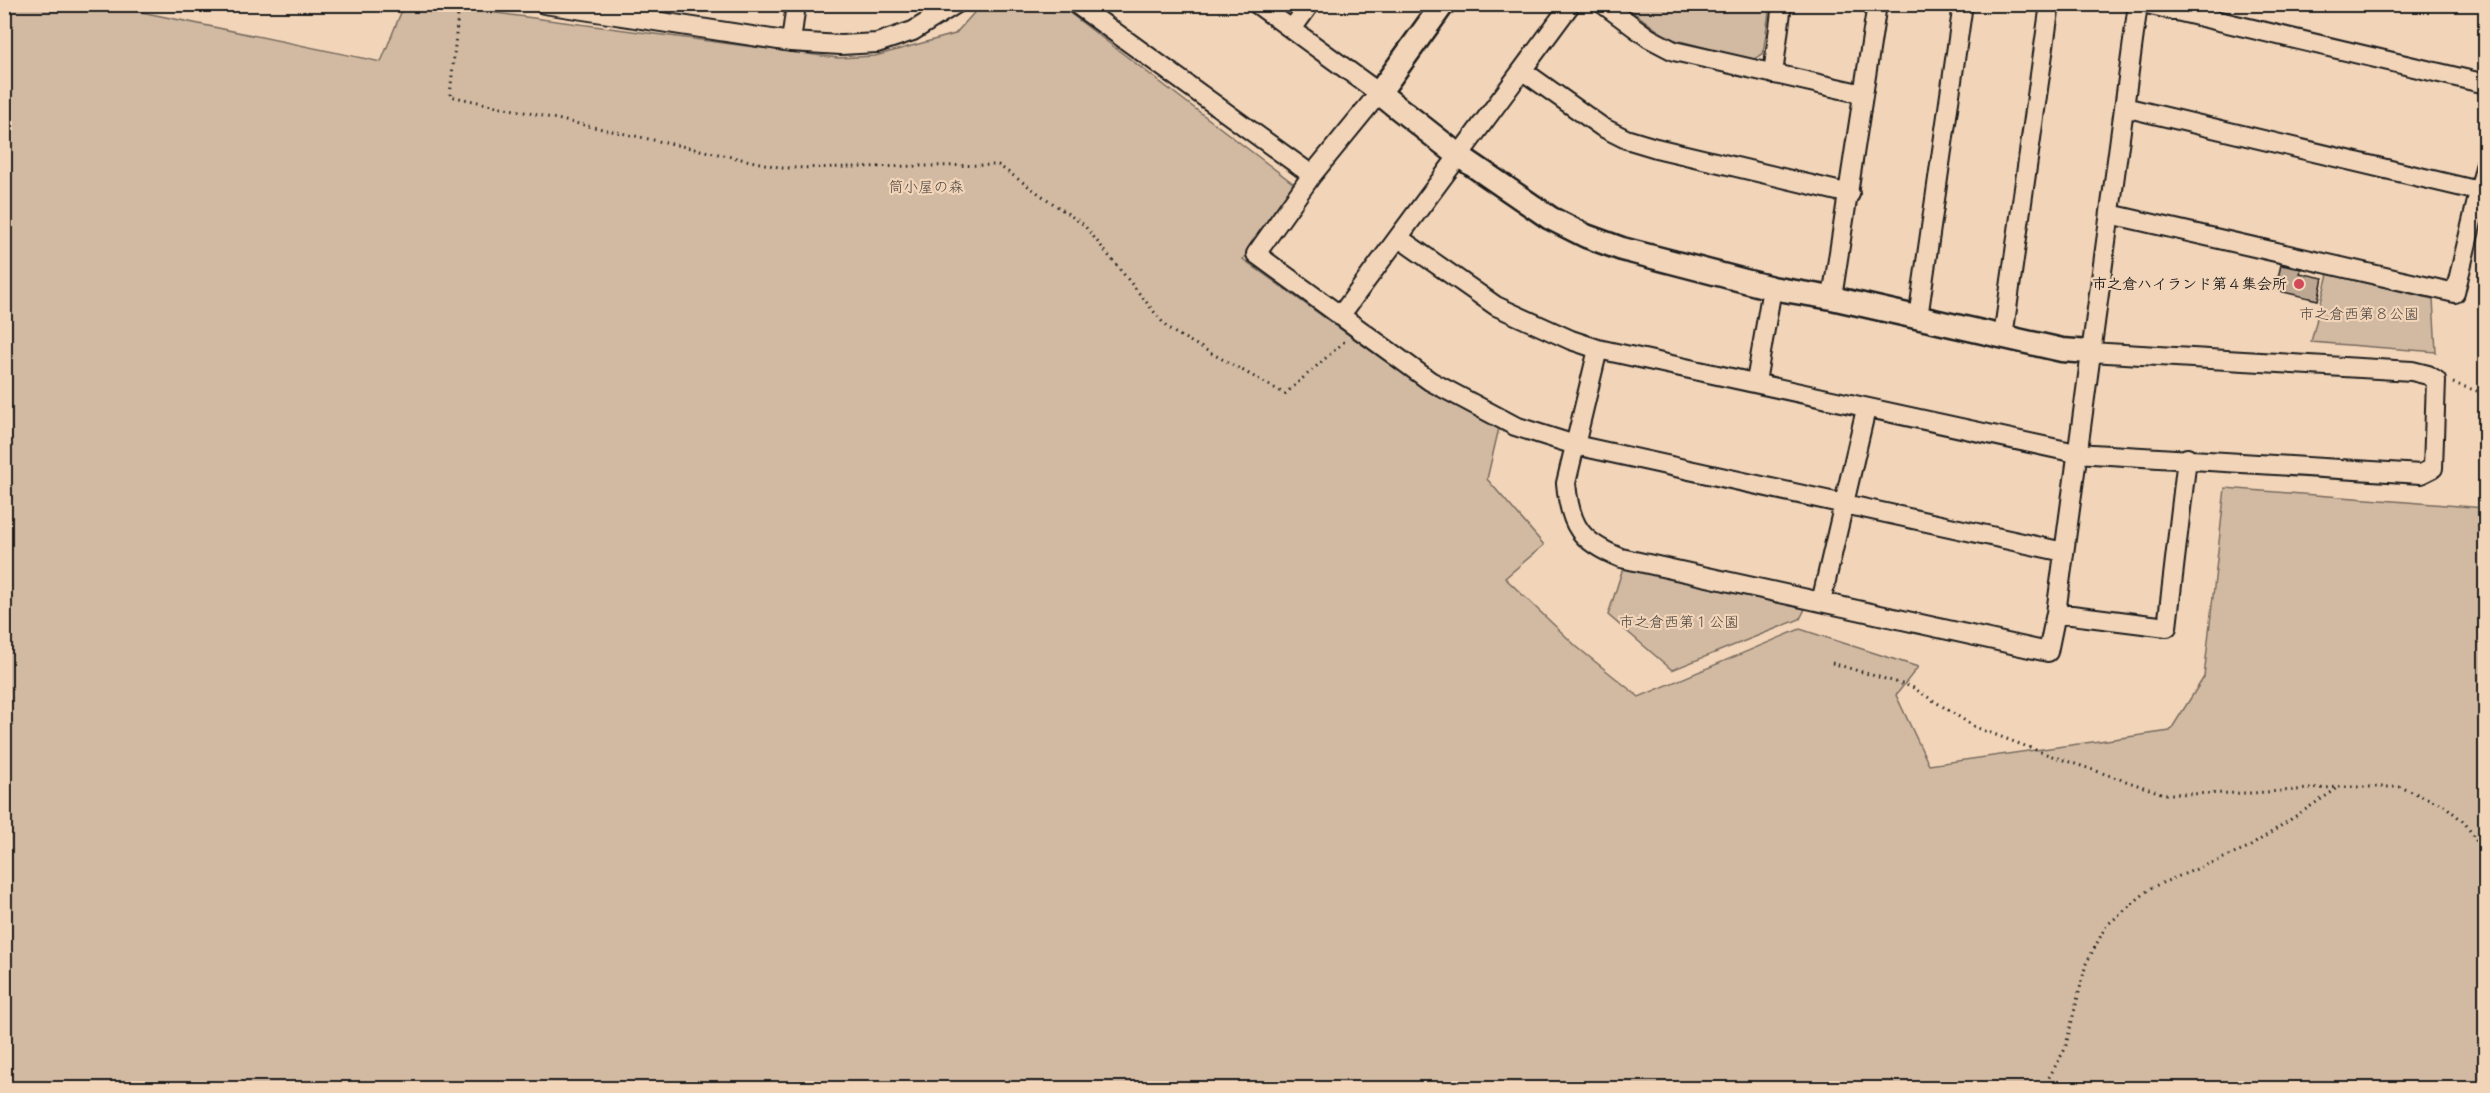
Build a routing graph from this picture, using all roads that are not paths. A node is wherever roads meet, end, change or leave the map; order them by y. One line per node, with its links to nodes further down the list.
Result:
1 (544, 4): 17 (street)
2 (796, 4): 17 (street)
3 (956, 4): 17 (street)
4 (1076, 4): 26 (street)
5 (1257, 4): 16 (street)
6 (1310, 4): 16 (street)
7 (1443, 4): 21 (street)
8 (1572, 4): 18 (street)
9 (1603, 4): 19 (street)
10 (1782, 4): 19 (street)
11 (1877, 4): 22 (street)
12 (1963, 4): 34 (street)
13 (2050, 4): 35 (street)
14 (2138, 4): 23 (street)
15 (2146, 4): 20 (street)
16 (1292, 29): 21 (street)
17 (792, 42)
18 (1522, 70): 24 (street); 28 (street)
19 (1773, 74): 22 (street)
20 (2486, 84)
21 (1379, 93): 24 (street); 26 (street)
22 (1863, 94): 28 (street)
23 (2124, 107): 27 (street); 29 (street)
24 (1458, 155): 30 (street); 31 (street)
25 (2486, 163): 27 (street)
26 (1312, 175): 33 (street)
27 (2479, 191): 29 (street)
28 (1850, 194): 32 (street)
29 (2110, 214): 37 (street)
30 (1399, 238): 33 (street); 36 (street)
31 (1772, 288): 32 (street); 38 (street)
32 (1833, 298): 34 (street)
33 (1340, 316): 40 (street)
34 (1918, 318): 35 (street)
35 (2003, 337): 37 (street)
36 (1599, 349): 38 (street); 40 (street)
37 (2090, 352): 41 (street); 42 (street)
38 (1756, 382): 39 (street)
39 (1866, 409): 41 (street); 43 (street)
40 (1575, 445): 43 (street); 45 (street)
41 (2076, 453): 42 (street); 44 (street)
42 (2187, 458): 46 (street)
43 (1844, 506): 44 (street); 45 (street)
44 (2064, 552): 46 (street)
45 (1821, 602): 46 (street)
46 (2056, 613)

